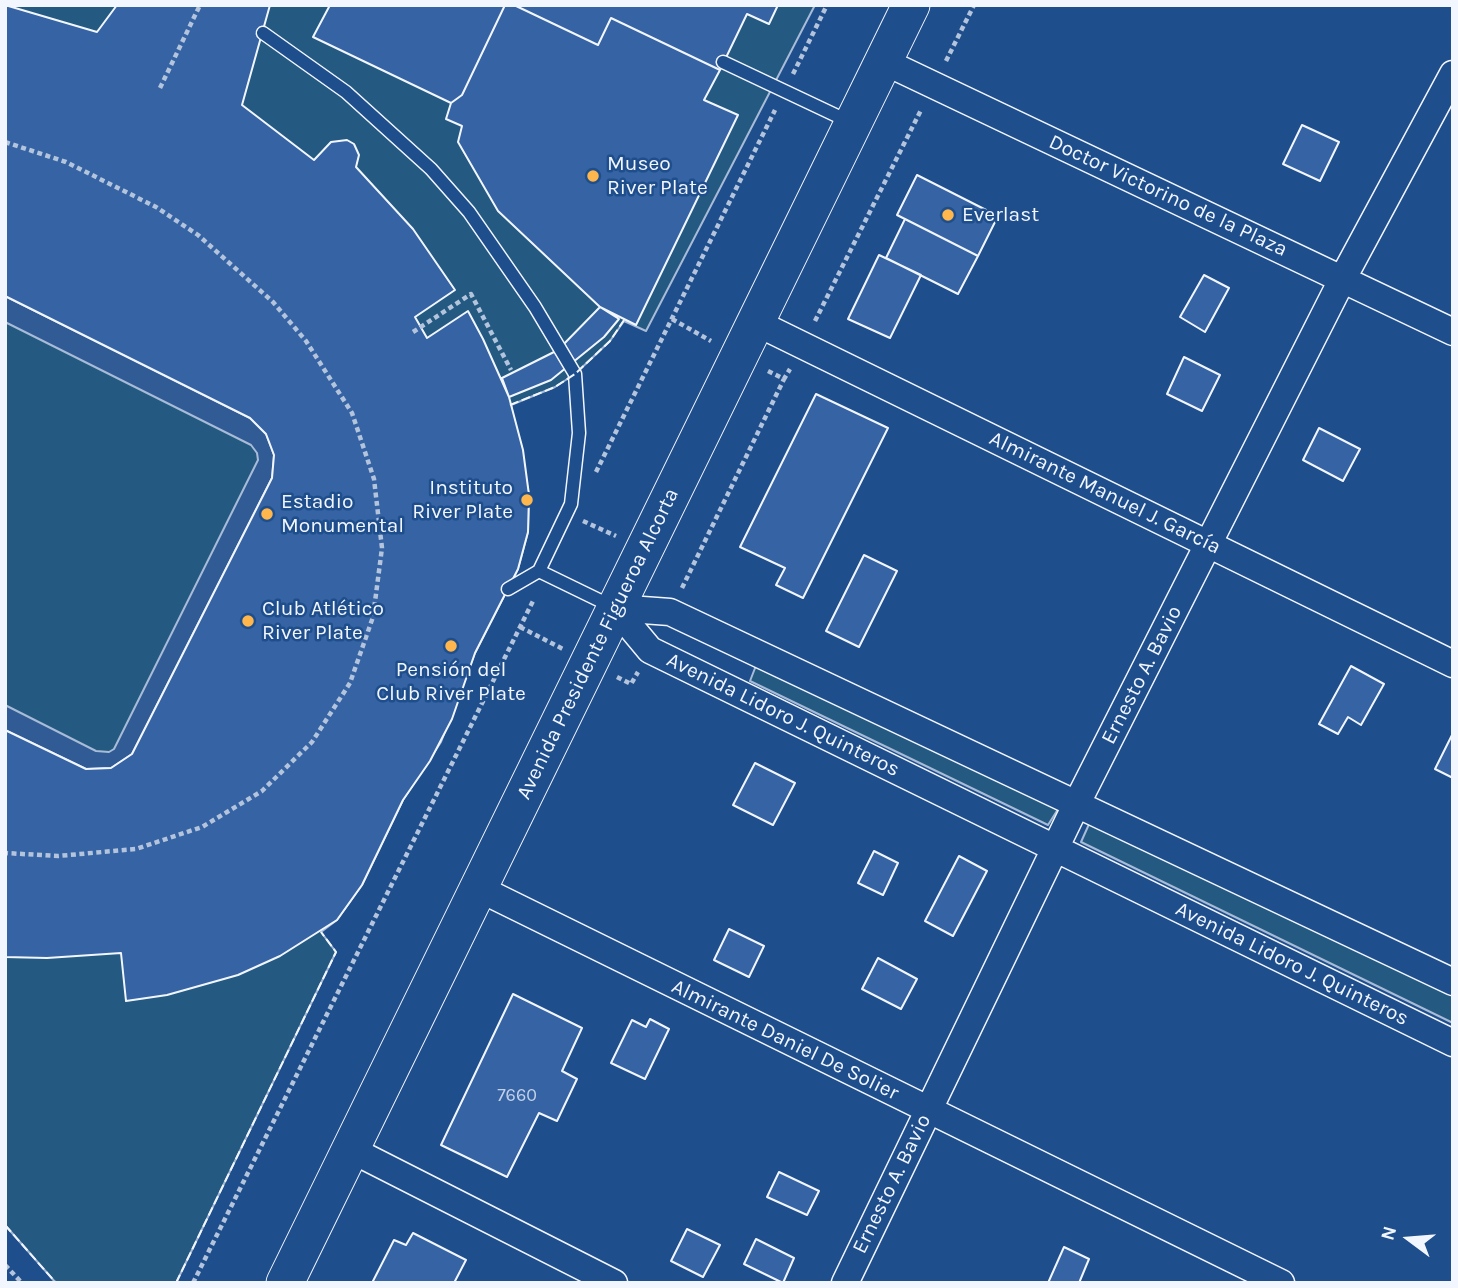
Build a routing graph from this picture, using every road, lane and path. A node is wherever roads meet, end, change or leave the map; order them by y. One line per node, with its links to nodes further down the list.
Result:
1 (200, 5): 10 (path)
2 (827, 5): 11 (path)
3 (911, 5): 6 (main road, Avenida Presidente Figueroa Alcorta)
4 (974, 5): 9 (path)
5 (263, 33): 23 (lane)
6 (883, 61): 9 (street, Doctor Victorino de la Plaza); 12 (main road, Avenida Presidente Figueroa Alcorta)
7 (723, 62): 11 (lane)
8 (1453, 74): 14 (street, Ernesto A. Bavio)
9 (934, 85): 14 (street, Doctor Victorino de la Plaza); 18 (path)
10 (160, 89)
11 (784, 92): 12 (lane); 21 (path)
12 (853, 124): 15 (main road, Avenida Presidente Figueroa Alcorta)
13 (5, 142): 30 (path)
14 (1343, 278): 17 (street, Doctor Victorino de la Plaza); 22 (street, Ernesto A. Bavio)
15 (757, 323): 18 (street, Almirante Manuel J. García); 26 (main road, Avenida Presidente Figueroa Alcorta)
16 (413, 332): 19 (path)
17 (1453, 332)
18 (803, 345): 22 (street, Almirante Manuel J. García)
19 (511, 370)
20 (784, 379): 25 (path)
21 (593, 480)
22 (1208, 544): 27 (street, Almirante Manuel J. García); 28 (street, Ernesto A. Bavio)
23 (543, 572): 24 (lane); 26 (lane); 38 (path)
24 (508, 589)
25 (678, 595)
26 (615, 608): 28 (street, Avenida Lidoro J. Quinteros); 29 (street, Avenida Lidoro J. Quinteros); 31 (main road, Avenida Presidente Figueroa Alcorta)
27 (1453, 664)
28 (1077, 803): 29 (street, Ernesto A. Bavio); 32 (street, Avenida Lidoro J. Quinteros)
29 (1055, 847): 33 (street, Avenida Lidoro J. Quinteros); 34 (street, Ernesto A. Bavio)
30 (5, 853)
31 (478, 888): 34 (street, Almirante Daniel De Solier); 35 (main road, Avenida Presidente Figueroa Alcorta)
32 (1453, 982)
33 (1453, 1043)
34 (928, 1111): 41 (street, Ernesto A. Bavio); 42 (street, Almirante Daniel De Solier)
35 (350, 1149): 39 (main road, Avenida Presidente Figueroa Alcorta); 40 (street)
36 (5, 1265): 37 (path)
37 (22, 1283)
38 (193, 1283)
39 (285, 1283)
40 (614, 1283)
41 (845, 1283)
42 (1281, 1283)

